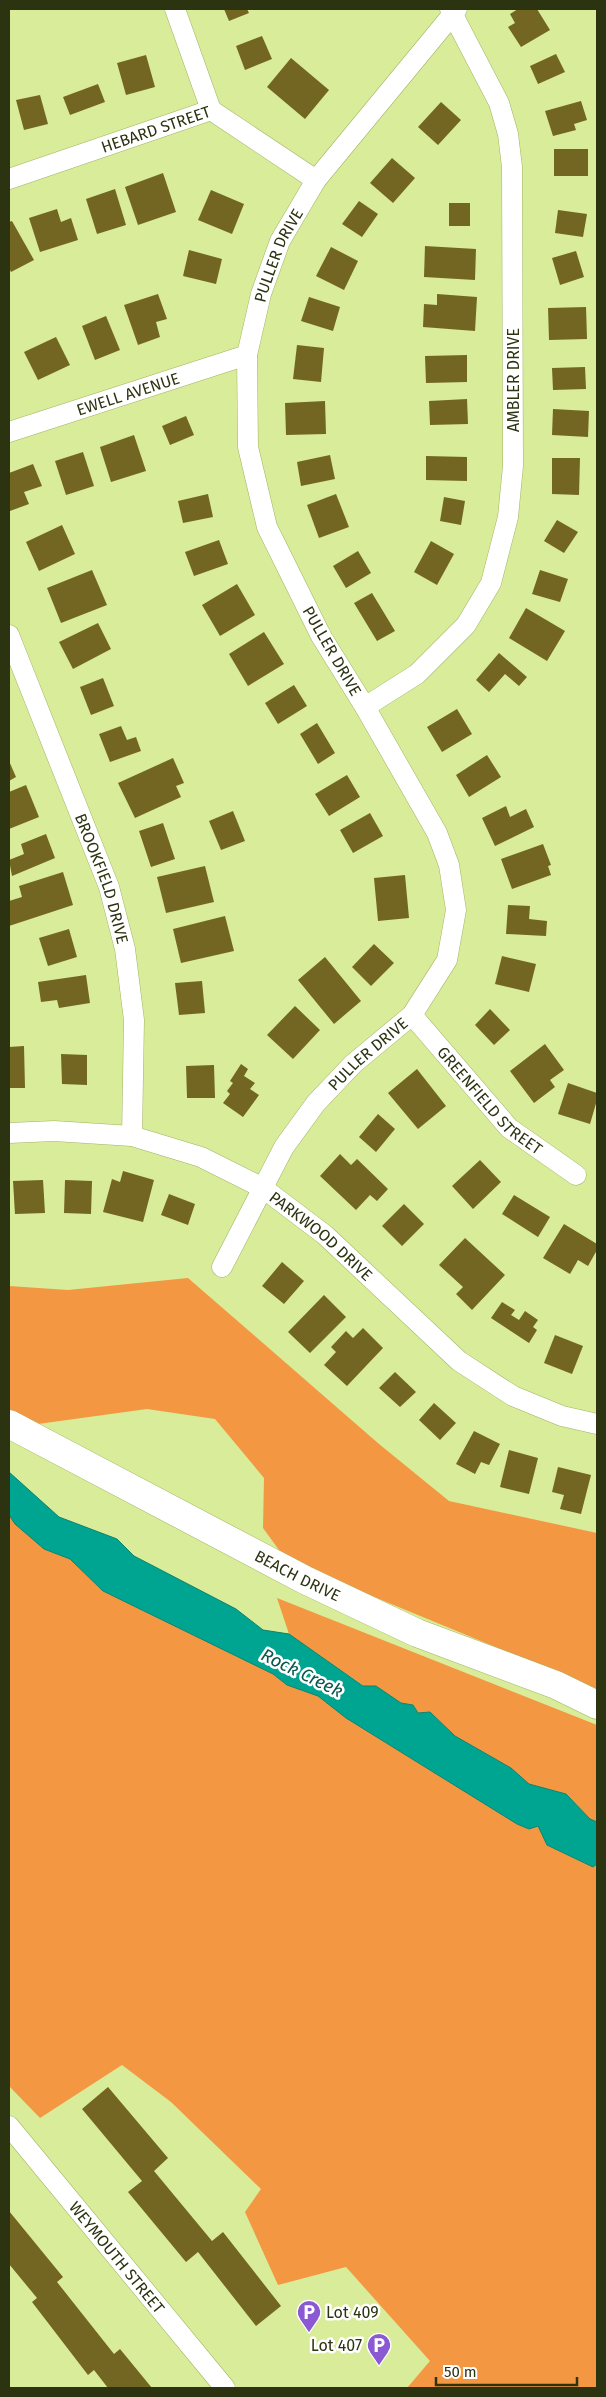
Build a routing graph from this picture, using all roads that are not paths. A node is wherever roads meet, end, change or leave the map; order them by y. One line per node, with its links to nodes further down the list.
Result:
1 (175, 9): 3 (street)
2 (453, 10): 5 (street, PULLER DRIVE); 9 (street, AMBLER DRIVE)
3 (211, 110): 4 (street, HEBARD STREET); 5 (street, HEBARD STREET)
4 (9, 179)
5 (316, 180): 6 (street, PULLER DRIVE)
6 (247, 355): 7 (street, EWELL AVENUE); 9 (street, PULLER DRIVE)
7 (9, 432)
8 (9, 635): 12 (street, BROOKFIELD DRIVE)
9 (365, 707): 10 (street, PULLER DRIVE)
10 (412, 1015): 13 (street, GREENFIELD STREET); 14 (street, PULLER DRIVE)
11 (9, 1133): 12 (street, PARKWOOD DRIVE)
12 (132, 1136): 14 (street, PARKWOOD DRIVE)
13 (576, 1175)
14 (262, 1188): 15 (street, PULLER DRIVE); 17 (street, PARKWOOD DRIVE)
15 (222, 1268)
16 (9, 1424): 18 (street, BEACH DRIVE)
17 (597, 1424)
18 (597, 1705)
19 (9, 2126): 20 (street, WEYMOUTH STREET)
20 (225, 2388)

